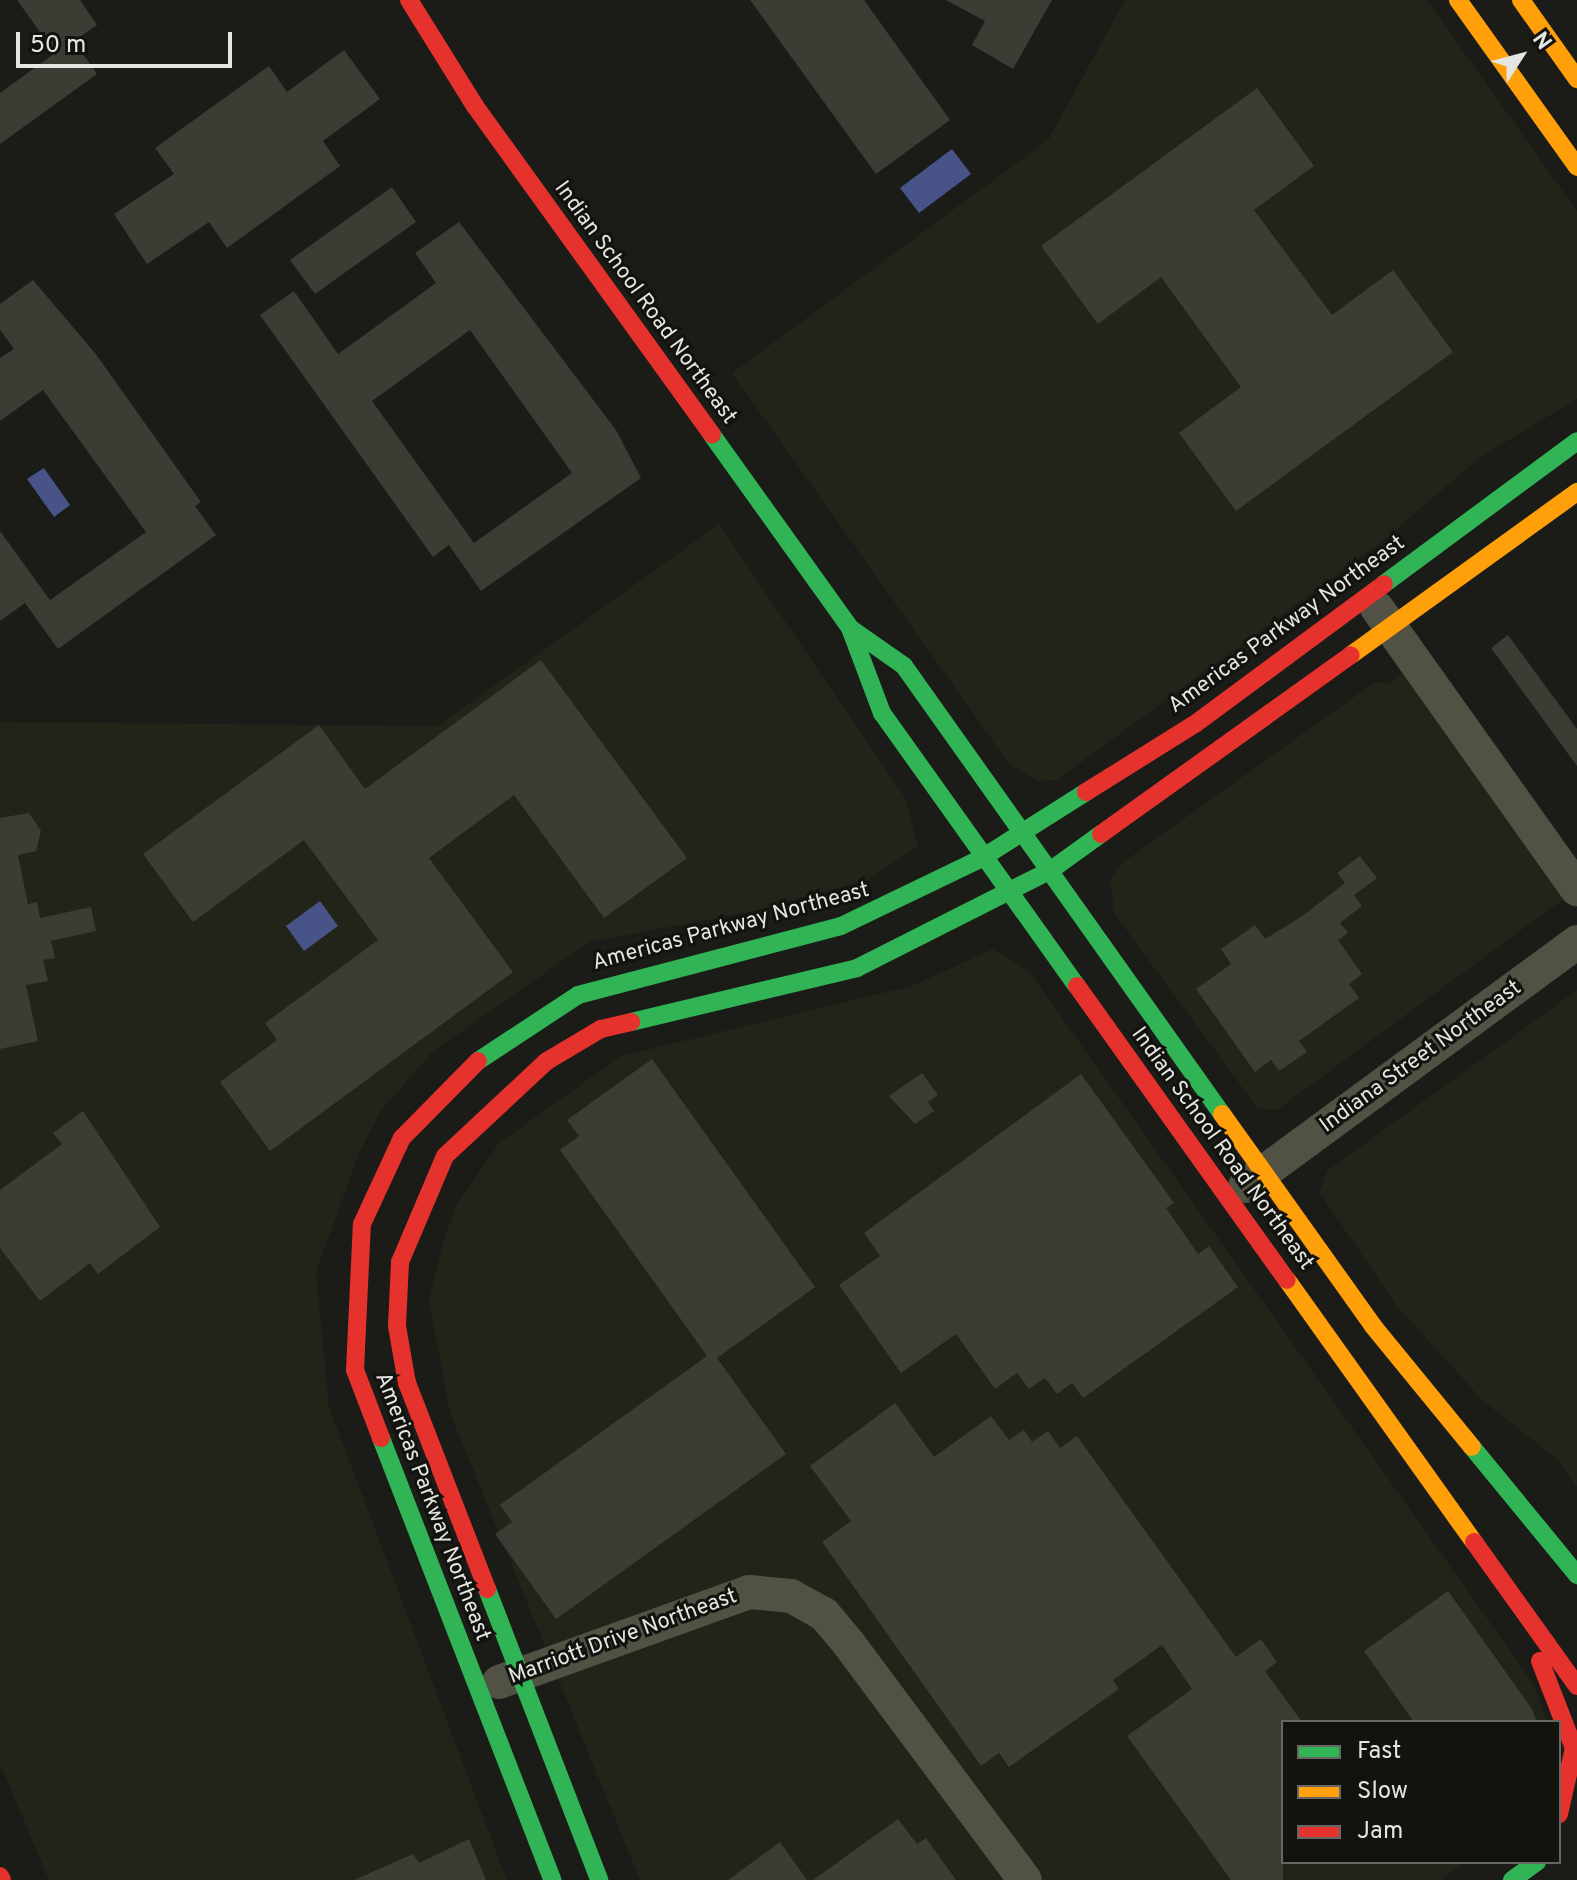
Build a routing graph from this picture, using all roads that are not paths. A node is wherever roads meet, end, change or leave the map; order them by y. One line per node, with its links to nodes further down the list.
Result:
1 (409, 0): 9 (street, Indian School Road Northeast)
2 (1458, 0): 5 (street)
3 (1521, 0): 4 (street)
4 (1577, 79)
5 (1577, 167)
6 (1577, 441): 8 (street, Americas Parkway Northeast)
7 (1577, 492): 10 (street, Americas Parkway Northeast)
8 (1368, 594): 10 (street); 11 (street, Americas Parkway Northeast)
9 (850, 628): 11 (street, Indian School Road Northeast); 12 (street, Indian School Road Northeast)
10 (1392, 628): 13 (street, Americas Parkway Northeast); 14 (street)
11 (1023, 831): 12 (street, Americas Parkway Northeast); 13 (street, Indian School Road Northeast)
12 (982, 858): 15 (street, Indian School Road Northeast); 23 (street, Americas Parkway Northeast)
13 (1051, 870): 15 (street, Americas Parkway Northeast); 17 (street, Indian School Road Northeast)
14 (1577, 889)
15 (1009, 894): 18 (street, Indian School Road Northeast); 21 (street, Americas Parkway Northeast)
16 (1577, 942): 17 (street, Indiana Street Northeast)
17 (1265, 1172): 18 (street, Indiana Street Northeast); 20 (street, Indian School Road Northeast)
18 (1228, 1198): 19 (street, Indian School Road Northeast)
19 (1468, 1534): 22 (street, Indian School Road Northeast); 24 (street)
20 (1577, 1575)
21 (519, 1675): 23 (street, Marriott Drive Northeast); 27 (street, Americas Parkway Northeast); 28 (street, Marriott Drive Northeast)
22 (1577, 1686)
23 (476, 1691): 26 (street, Americas Parkway Northeast)
24 (1561, 1808)
25 (1534, 1864): 29 (street)
26 (552, 1880)
27 (599, 1880)
28 (1025, 1880)
29 (1512, 1880)

